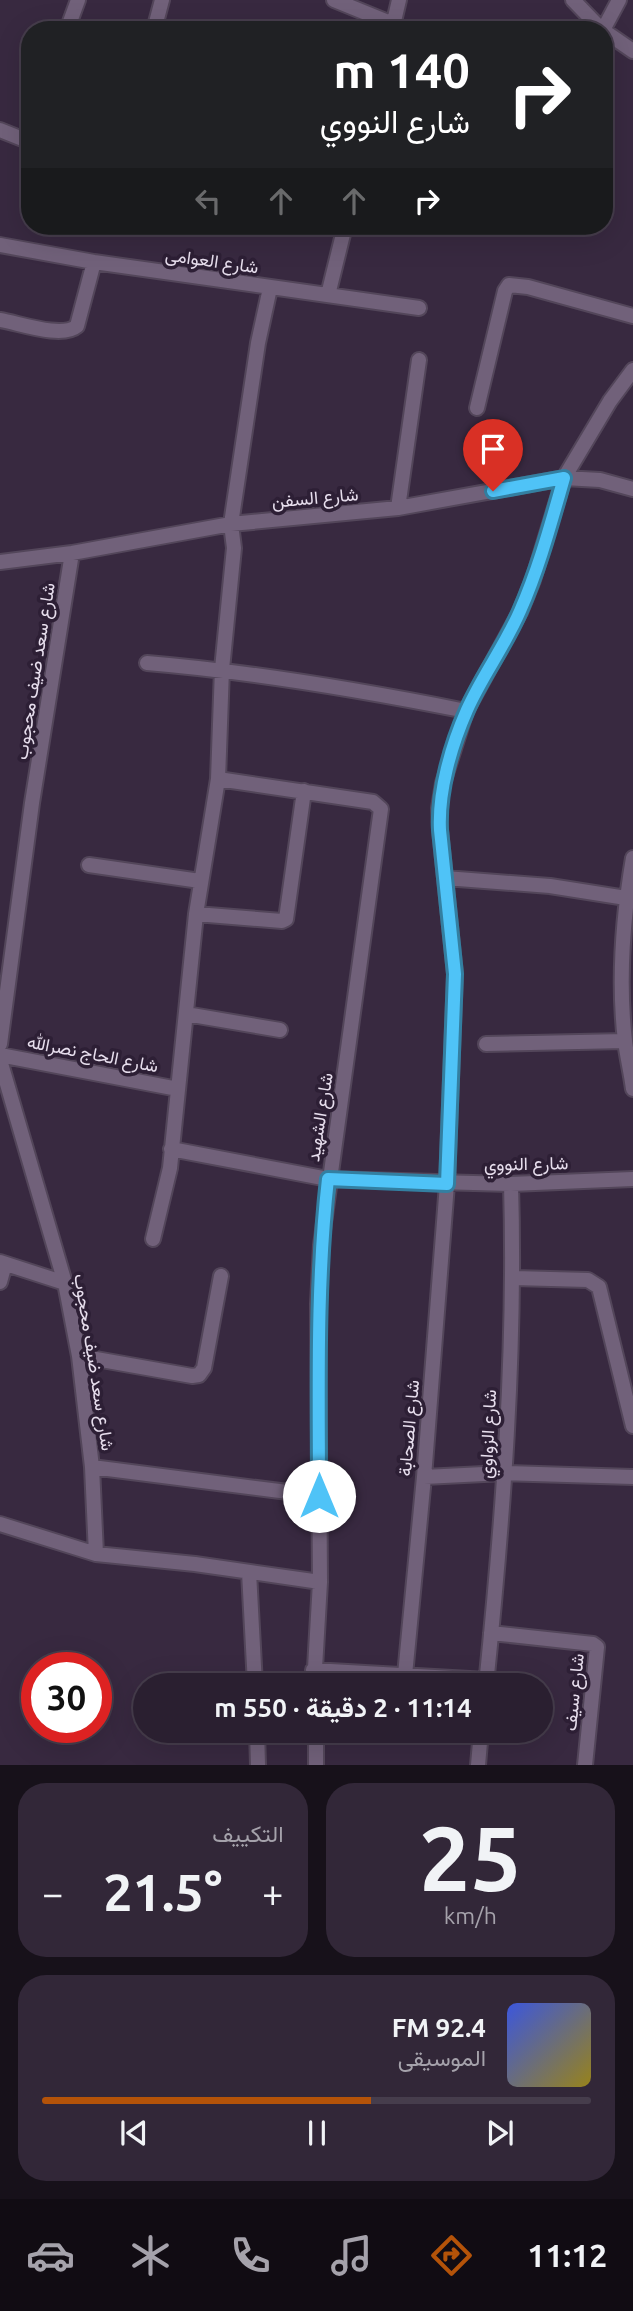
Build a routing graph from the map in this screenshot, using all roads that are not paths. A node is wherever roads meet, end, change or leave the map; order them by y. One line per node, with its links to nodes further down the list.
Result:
1 (78, 0): 7 (street)
2 (162, 0): 8 (street)
3 (334, 0): 9 (street)
4 (399, 0): 10 (street)
5 (573, 0): 11 (street)
6 (619, 0): 12 (street)
7 (70, 21)
8 (156, 21)
9 (380, 21)
10 (394, 21)
11 (594, 21)
12 (608, 21)
13 (613, 37): 14 (street)
14 (633, 51)
15 (0, 130): 16 (street)
16 (21, 137)
17 (343, 235): 21 (street)
18 (0, 246): 19 (street, شارع العوامى)
19 (94, 262): 20 (street, شارع العوامى); 24 (street)
20 (270, 288): 21 (street, شارع العوامى); 31 (street)
21 (328, 295): 22 (street, شارع العوامى)
22 (419, 308)
23 (633, 316): 27 (street)
24 (0, 320)
25 (419, 360): 30 (street)
26 (633, 370): 28 (street, شارع الصحابة)
27 (477, 408)
28 (564, 478): 29 (street, شارع السفن); 30 (street, شارع السفن); 36 (street, شارع الصحابة)
29 (633, 489)
30 (398, 508): 31 (street, شارع السفن)
31 (231, 524): 32 (street, شارع السفن); 35 (street)
32 (72, 553): 33 (street, شارع السفن); 49 (street, شارع سعد ضيف محجوب)
33 (0, 562)
34 (146, 663): 35 (street)
35 (222, 669): 36 (street); 37 (street)
36 (467, 711): 41 (street, شارع الصحابة)
37 (218, 779): 38 (street, شارع الشهيد); 42 (street)
38 (304, 791): 44 (street); 56 (street, شارع الشهيد)
39 (633, 858): 43 (street)
40 (89, 865): 42 (street)
41 (445, 878): 43 (street); 58 (street, شارع الصحابة)
42 (200, 881): 44 (street)
43 (626, 898): 45 (street)
44 (196, 914): 46 (street)
45 (628, 976): 48 (street)
46 (186, 1014): 47 (street); 53 (street)
47 (280, 1030)
48 (625, 1041): 50 (street); 52 (street)
49 (0, 1044)
50 (486, 1044)
51 (0, 1058): 53 (street, شارع الحاج نصرالله); 65 (street, شارع سعد ضيف محجوب)
52 (632, 1072): 54 (street)
53 (178, 1089): 55 (street)
54 (633, 1089)
55 (172, 1149): 56 (street, شارع النووي); 60 (street)
56 (328, 1179): 58 (street, شارع النووي); 72 (street, شارع الشهيد)
57 (633, 1179): 59 (street, شارع النووي)
58 (447, 1184): 59 (street, شارع النووي); 70 (street, شارع الصحابة)
59 (511, 1184): 63 (street, شارع الزواوي)
60 (153, 1239)
61 (2, 1263): 64 (street); 65 (street)
62 (221, 1276): 66 (street)
63 (514, 1278): 67 (street); 69 (street, شارع الزواوي)
64 (0, 1282)
65 (65, 1283): 66 (street, شارع سعد ضيف محجوب)
66 (79, 1356): 68 (street, شارع سعد ضيف محجوب)
67 (633, 1426)
68 (92, 1467): 72 (street); 74 (street, شارع سعد ضيف محجوب)
69 (504, 1473): 70 (street); 71 (street); 77 (street, شارع الزواوي)
70 (424, 1477): 80 (street, شارع الصحابة)
71 (633, 1477)
72 (319, 1496): 76 (street, شارع الشهيد)
73 (0, 1524): 74 (street)
74 (96, 1554): 75 (street)
75 (248, 1572): 76 (street); 78 (street)
76 (320, 1582): 79 (street, شارع الشهيد)
77 (491, 1633): 81 (street, شارع الزواوي); 88 (street, شارع سيف)
78 (254, 1673)
79 (314, 1673)
80 (405, 1673)
81 (487, 1673)
82 (257, 1743): 85 (street)
83 (316, 1743): 86 (street)
84 (480, 1743): 87 (street)
85 (258, 1765)
86 (316, 1765)
87 (478, 1765)
88 (585, 1765)

